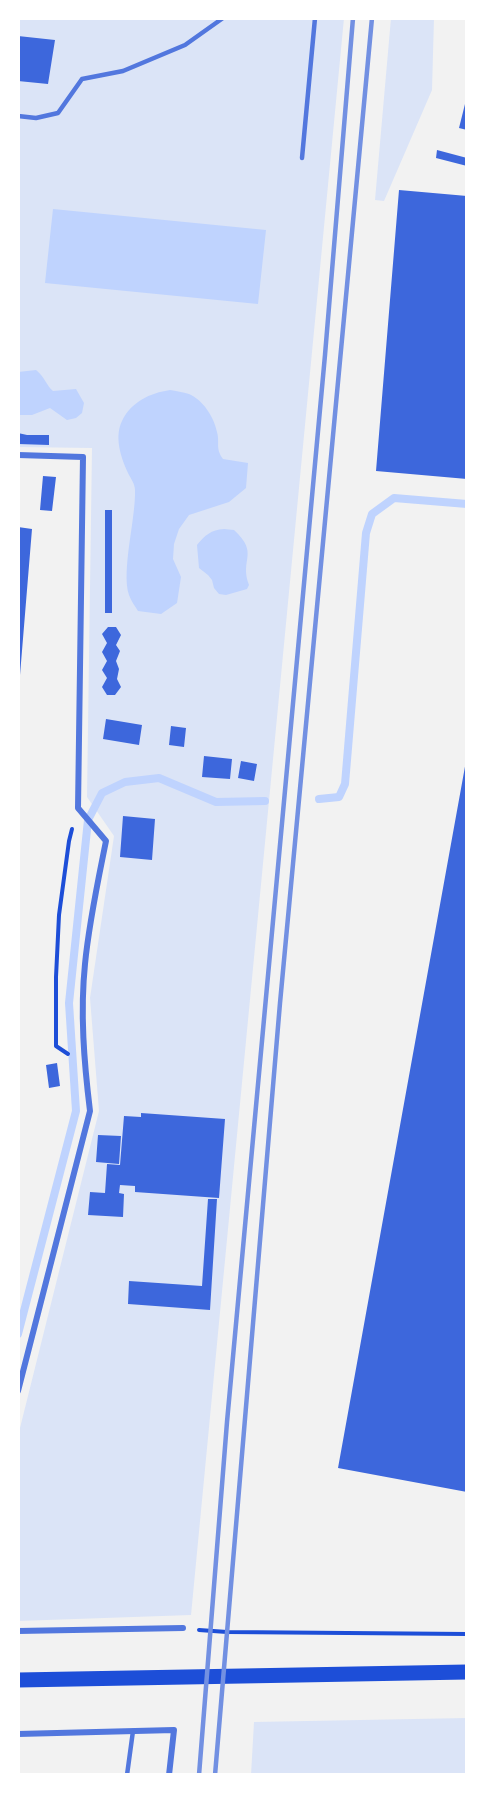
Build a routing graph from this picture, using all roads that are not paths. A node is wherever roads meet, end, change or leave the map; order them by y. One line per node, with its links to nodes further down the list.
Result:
1 (223, 18): 3 (lane)
2 (315, 18): 4 (lane)
3 (18, 116)
4 (302, 158)
5 (18, 455): 6 (street)
6 (18, 1391)
7 (183, 1628): 8 (street)
8 (18, 1631)
9 (467, 1672): 10 (main road)
10 (18, 1680)
11 (133, 1731): 12 (street); 13 (lane); 14 (street)
12 (18, 1734)
13 (127, 1775)
14 (169, 1775)

